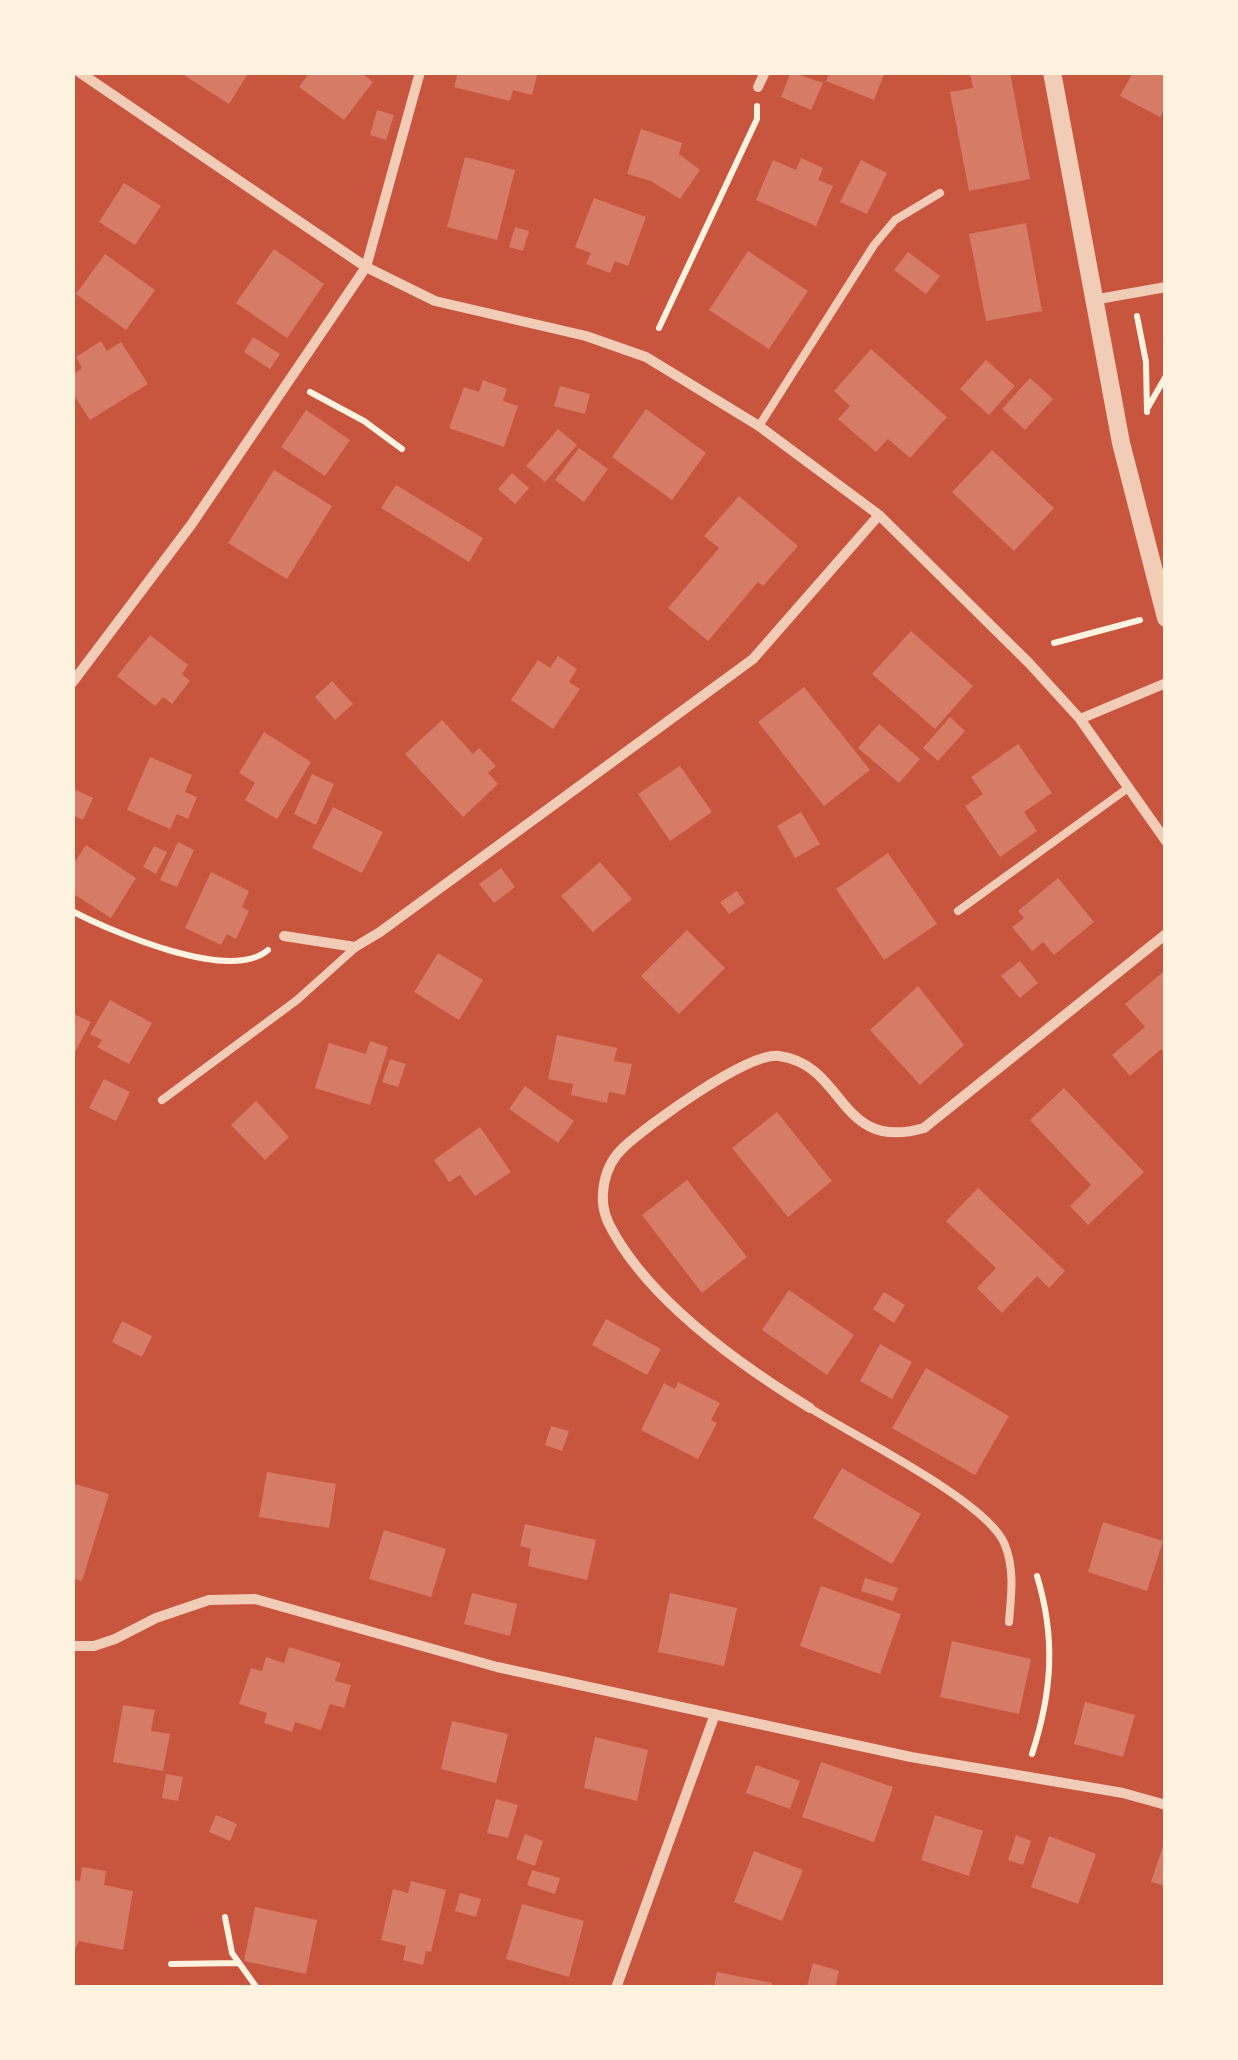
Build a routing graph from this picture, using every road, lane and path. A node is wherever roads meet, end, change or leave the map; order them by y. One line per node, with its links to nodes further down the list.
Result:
1 (79, 72): 7 (street)
2 (420, 72): 7 (street)
3 (765, 72): 5 (street)
4 (1052, 72): 10 (street)
5 (758, 86): 11 (path)
6 (940, 193): 16 (lane)
7 (366, 267): 13 (street); 16 (street)
8 (1166, 288): 9 (street)
9 (1133, 293): 10 (street); 14 (path)
10 (1092, 300): 19 (street)
11 (660, 328)
12 (1166, 376): 14 (path)
13 (287, 380): 17 (path); 21 (street)
14 (1146, 410): 15 (path)
15 (1148, 423)
16 (759, 426): 18 (street)
17 (402, 449)
18 (879, 516): 23 (street); 30 (street)
19 (1164, 616): 20 (path)
20 (1054, 644)
21 (72, 683)
22 (1166, 683): 23 (street)
23 (1080, 718): 24 (street)
24 (1128, 788): 25 (street); 27 (lane)
25 (1166, 841)
26 (72, 911): 29 (path)
27 (958, 911)
28 (1166, 934): 32 (street)
29 (284, 936): 30 (street)
30 (355, 947): 31 (lane)
31 (162, 1100)
32 (810, 1408): 33 (lane)
33 (1005, 1545): 34 (lane); 37 (path)
34 (1009, 1622)
35 (72, 1646): 36 (street)
36 (715, 1714): 38 (street); 43 (street)
37 (1030, 1760)
38 (1166, 1805)
39 (225, 1917): 40 (path)
40 (240, 1963): 41 (path); 42 (path)
41 (171, 1964)
42 (257, 1988)
43 (616, 1988)

